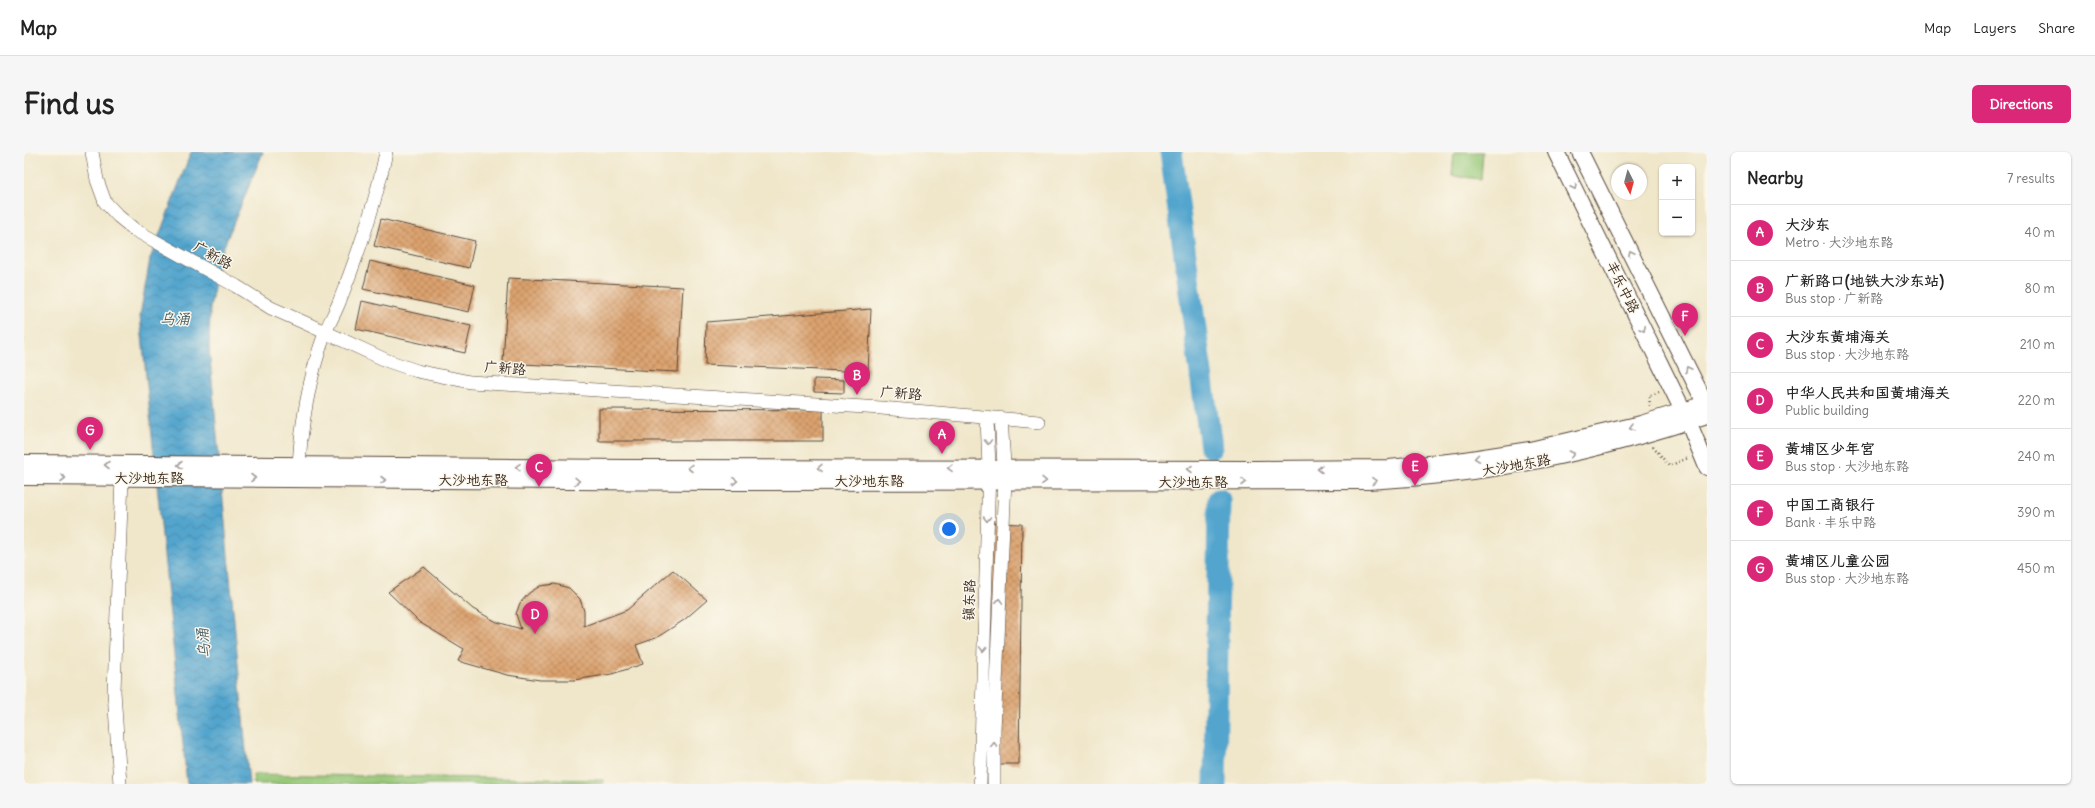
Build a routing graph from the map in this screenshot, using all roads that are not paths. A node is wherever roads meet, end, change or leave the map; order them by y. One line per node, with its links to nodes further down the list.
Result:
1 (92, 152): 5 (street, 广新路)
2 (386, 152): 5 (street)
3 (1556, 152): 7 (main road, 丰乐中路, one-way to 7)
4 (1580, 152): 6 (main road, 丰乐中路, one-way to 4)
5 (325, 333): 8 (street, 广新路); 14 (street)
6 (1707, 407): 7 (main road, 大沙地东路)
7 (1685, 416): 12 (main road, 丰乐中路); 16 (main road, 大沙地东路)
8 (987, 417): 9 (street, 广新路); 15 (street, 镇东路, one-way to 15)
9 (1001, 418): 10 (street, 广新路); 16 (street)
10 (1039, 422)
11 (24, 463): 13 (main road, 大沙地东路, one-way to 11)
12 (1707, 467)
13 (146, 471): 14 (main road, 大沙地东路); 18 (main road, 大沙地东路)
14 (299, 472): 15 (main road, 大沙地东路)
15 (989, 474): 16 (main road, 大沙地东路); 20 (street, 镇东路, one-way to 20)
16 (1005, 474): 21 (street, one-way to 16)
17 (24, 477): 18 (main road, 大沙地东路, one-way to 18)
18 (122, 478): 19 (street)
19 (120, 784)
20 (980, 784)
21 (994, 784)

